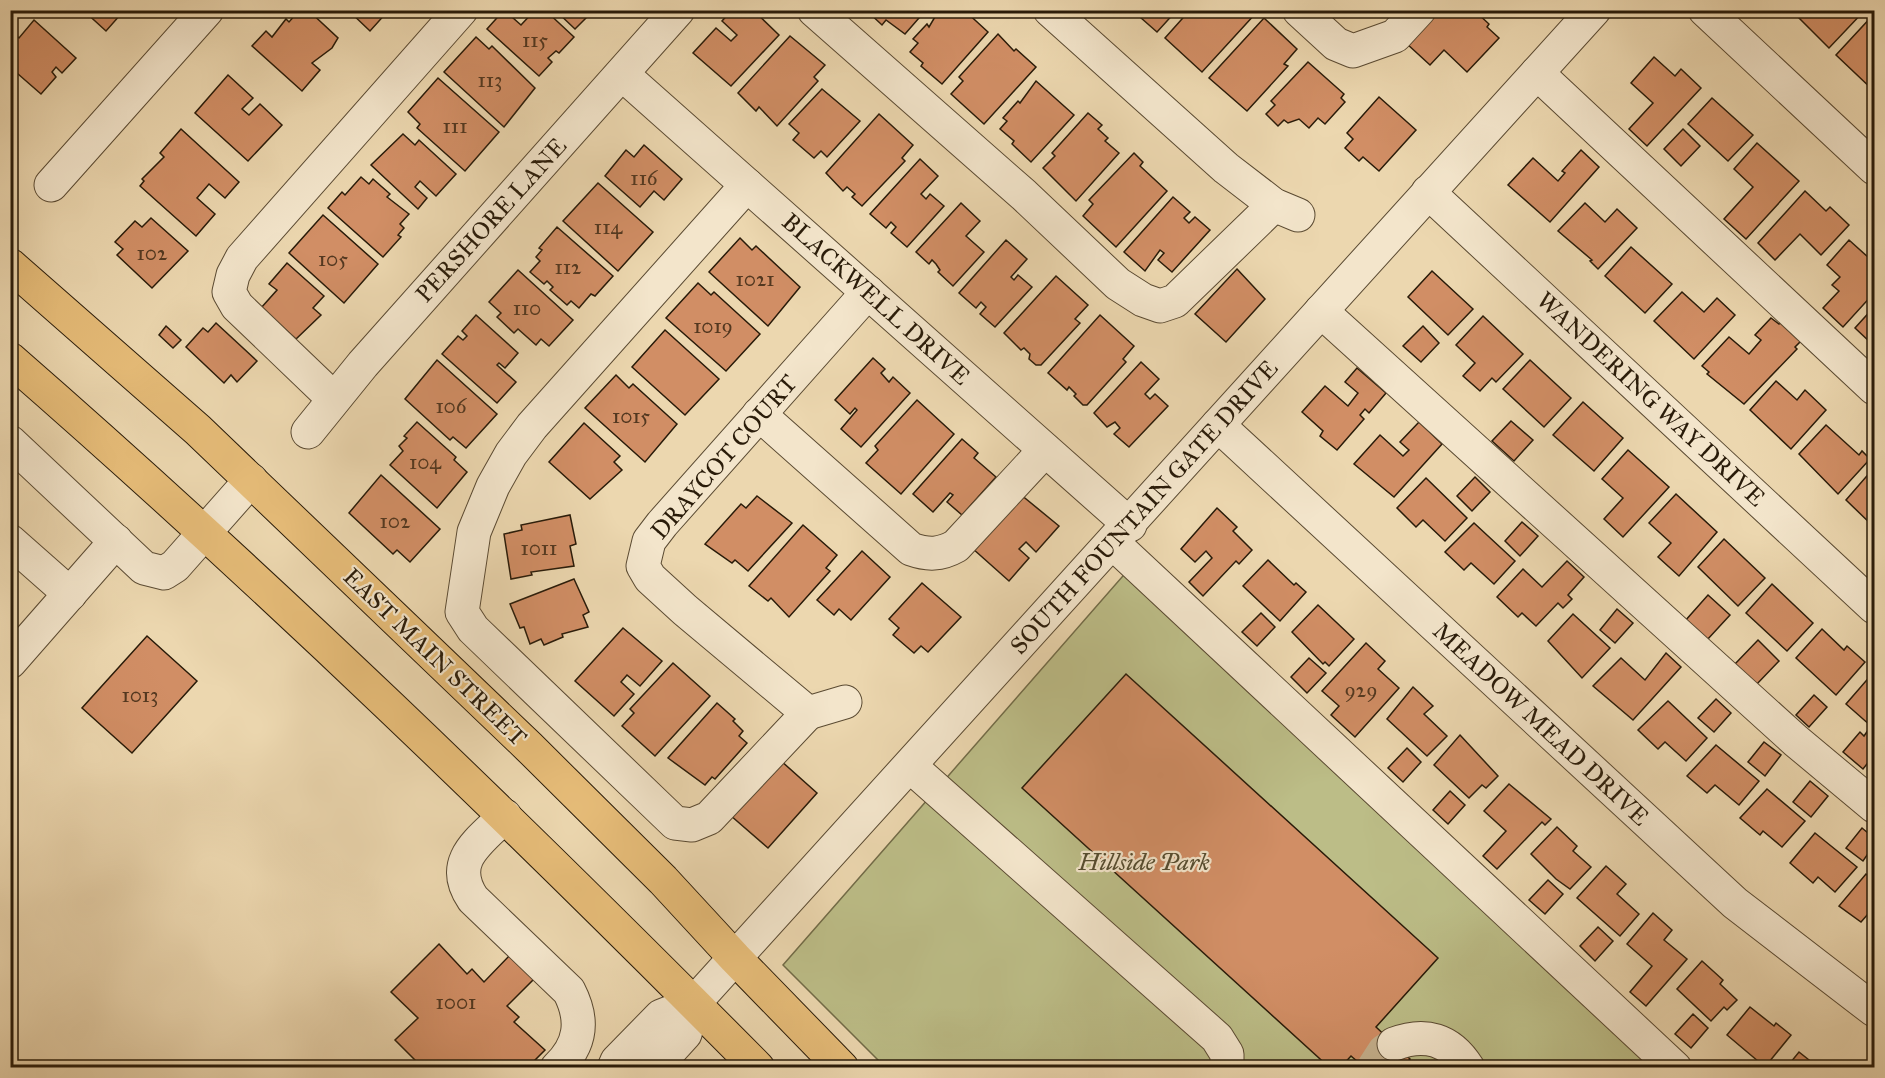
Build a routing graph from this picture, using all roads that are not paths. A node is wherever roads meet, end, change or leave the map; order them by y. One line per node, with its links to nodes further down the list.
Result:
1 (207, 10): 13 (street)
2 (461, 10): 21 (street)
3 (678, 10): 11 (street, PERSHORE LANE)
4 (814, 10): 5 (street)
5 (1050, 10)
6 (1299, 10): 7 (street)
7 (1419, 10)
8 (1594, 10): 10 (street, SOUTH FOUNTAIN GATE DRIVE)
9 (1705, 10): 12 (street)
10 (1537, 73): 15 (street, SOUTH FOUNTAIN GATE DRIVE); 20 (street)
11 (622, 74): 14 (street, BLACKWELL DRIVE); 21 (street, PERSHORE LANE)
12 (1875, 168)
13 (51, 185)
14 (747, 185): 17 (street, BLACKWELL DRIVE); 36 (street)
15 (1428, 192): 18 (street, SOUTH FOUNTAIN GATE DRIVE); 33 (street, WANDERING WAY DRIVE)
16 (10, 265): 27 (main road, EAST MAIN STREET)
17 (868, 292): 22 (street, DRAYCOT COURT); 26 (street, BLACKWELL DRIVE)
18 (1321, 310): 23 (street, SOUTH FOUNTAIN GATE DRIVE); 38 (street)
19 (10, 358): 28 (main road)
20 (1875, 387)
21 (334, 399): 24 (street, PERSHORE LANE)
22 (759, 414): 26 (street); 36 (street, DRAYCOT COURT)
23 (1218, 425): 29 (street, SOUTH FOUNTAIN GATE DRIVE); 42 (street, MEADOW MEAD DRIVE)
24 (308, 432)
25 (10, 441): 31 (street)
26 (1045, 450): 29 (street, BLACKWELL DRIVE)
27 (251, 480): 28 (street); 40 (main road, EAST MAIN STREET)
28 (204, 533): 31 (street); 39 (main road)
29 (1122, 534): 37 (street, SOUTH FOUNTAIN GATE DRIVE); 51 (street, BLACKWELL DRIVE)
30 (10, 541): 32 (street)
31 (116, 541): 32 (street)
32 (70, 594): 34 (street)
33 (1875, 607)
34 (15, 649)
35 (845, 702): 36 (street)
36 (808, 713)
37 (910, 766): 40 (street, SOUTH FOUNTAIN GATE DRIVE); 49 (street)
38 (1875, 806)
39 (506, 816): 41 (main road); 44 (street)
40 (735, 958): 41 (street, SOUTH FOUNTAIN GATE DRIVE); 48 (main road, EAST MAIN STREET)
41 (694, 1004): 45 (street); 46 (street); 47 (main road)
42 (1875, 1010)
43 (1394, 1044): 50 (street)
44 (557, 1068)
45 (614, 1068)
46 (654, 1068)
47 (758, 1068)
48 (842, 1068)
49 (1227, 1068)
50 (1468, 1068)
51 (1675, 1068)

